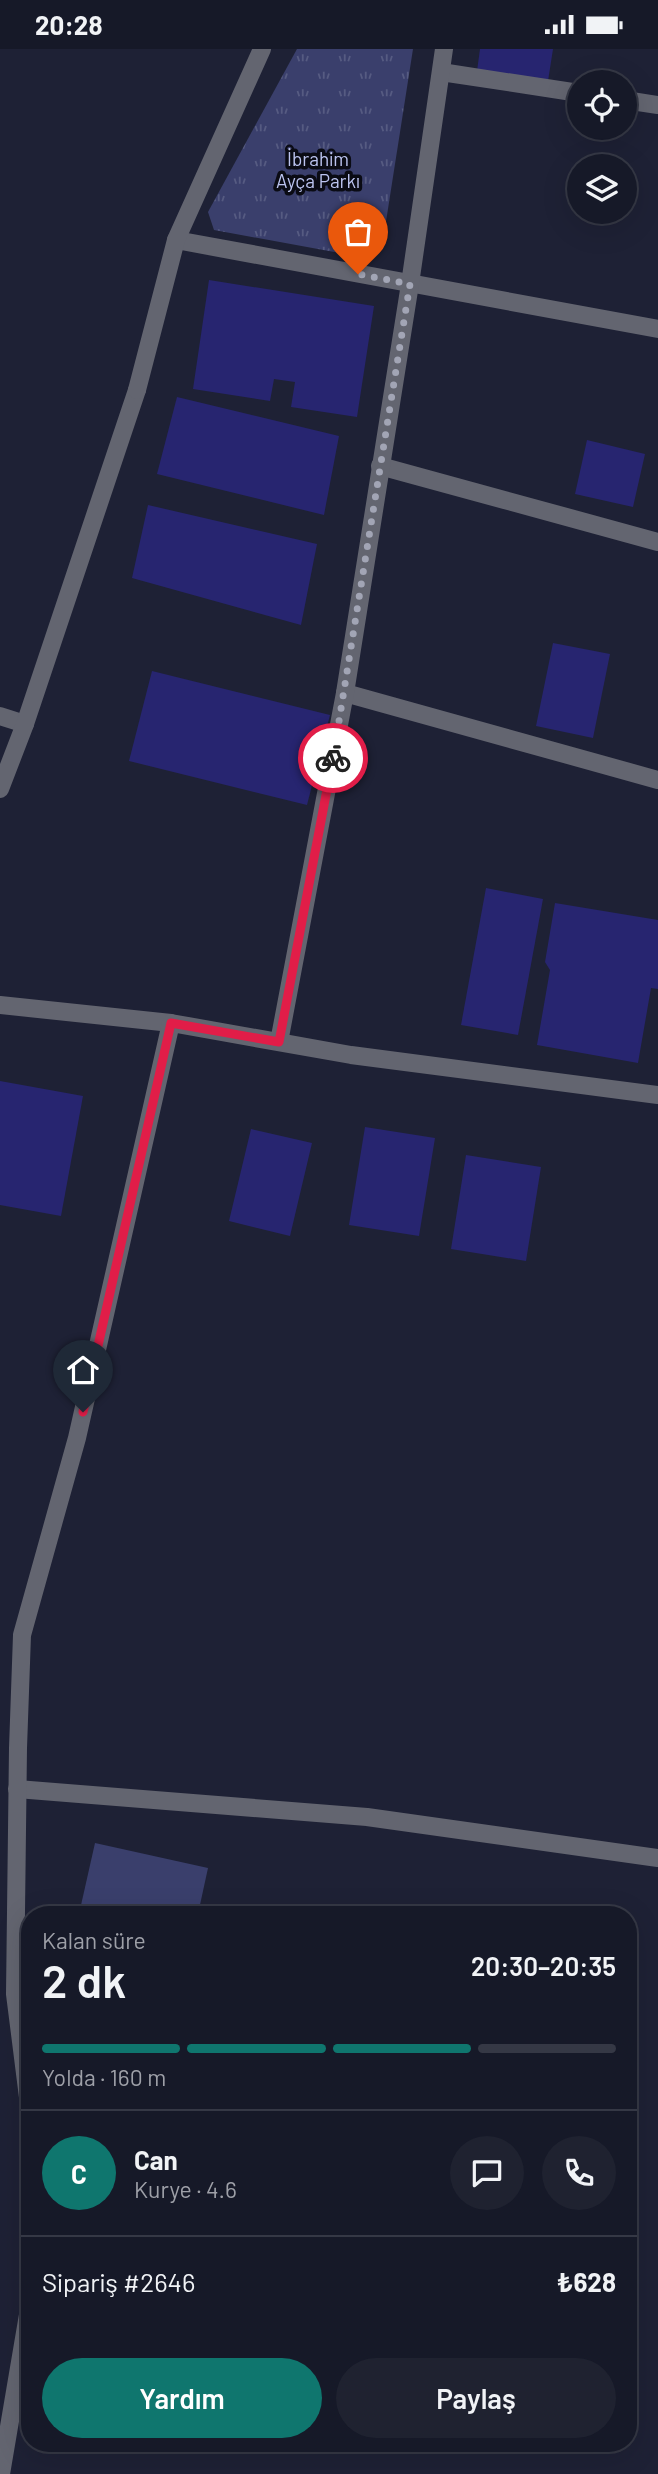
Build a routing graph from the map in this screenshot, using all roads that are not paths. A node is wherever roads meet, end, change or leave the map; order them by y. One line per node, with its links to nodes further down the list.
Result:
1 (262, 49): 7 (street)
2 (444, 49): 3 (street)
3 (441, 72): 4 (street); 8 (street)
4 (567, 91)
5 (637, 102): 6 (street)
6 (658, 106)
7 (176, 240): 8 (street); 14 (street)
8 (410, 284): 9 (street); 10 (street)
9 (658, 329)
10 (380, 466): 11 (street); 12 (street)
11 (658, 542)
12 (345, 693): 15 (street); 19 (street)
13 (0, 716): 14 (street)
14 (25, 723): 16 (street)
15 (658, 780)
16 (0, 789)
17 (0, 1005): 18 (street)
18 (171, 1023): 19 (street); 21 (street)
19 (279, 1042): 20 (street)
20 (658, 1095)
21 (17, 1789): 22 (street); 23 (street)
22 (658, 1858)
23 (21, 2042)
24 (21, 2356): 25 (street)
25 (1, 2474)

